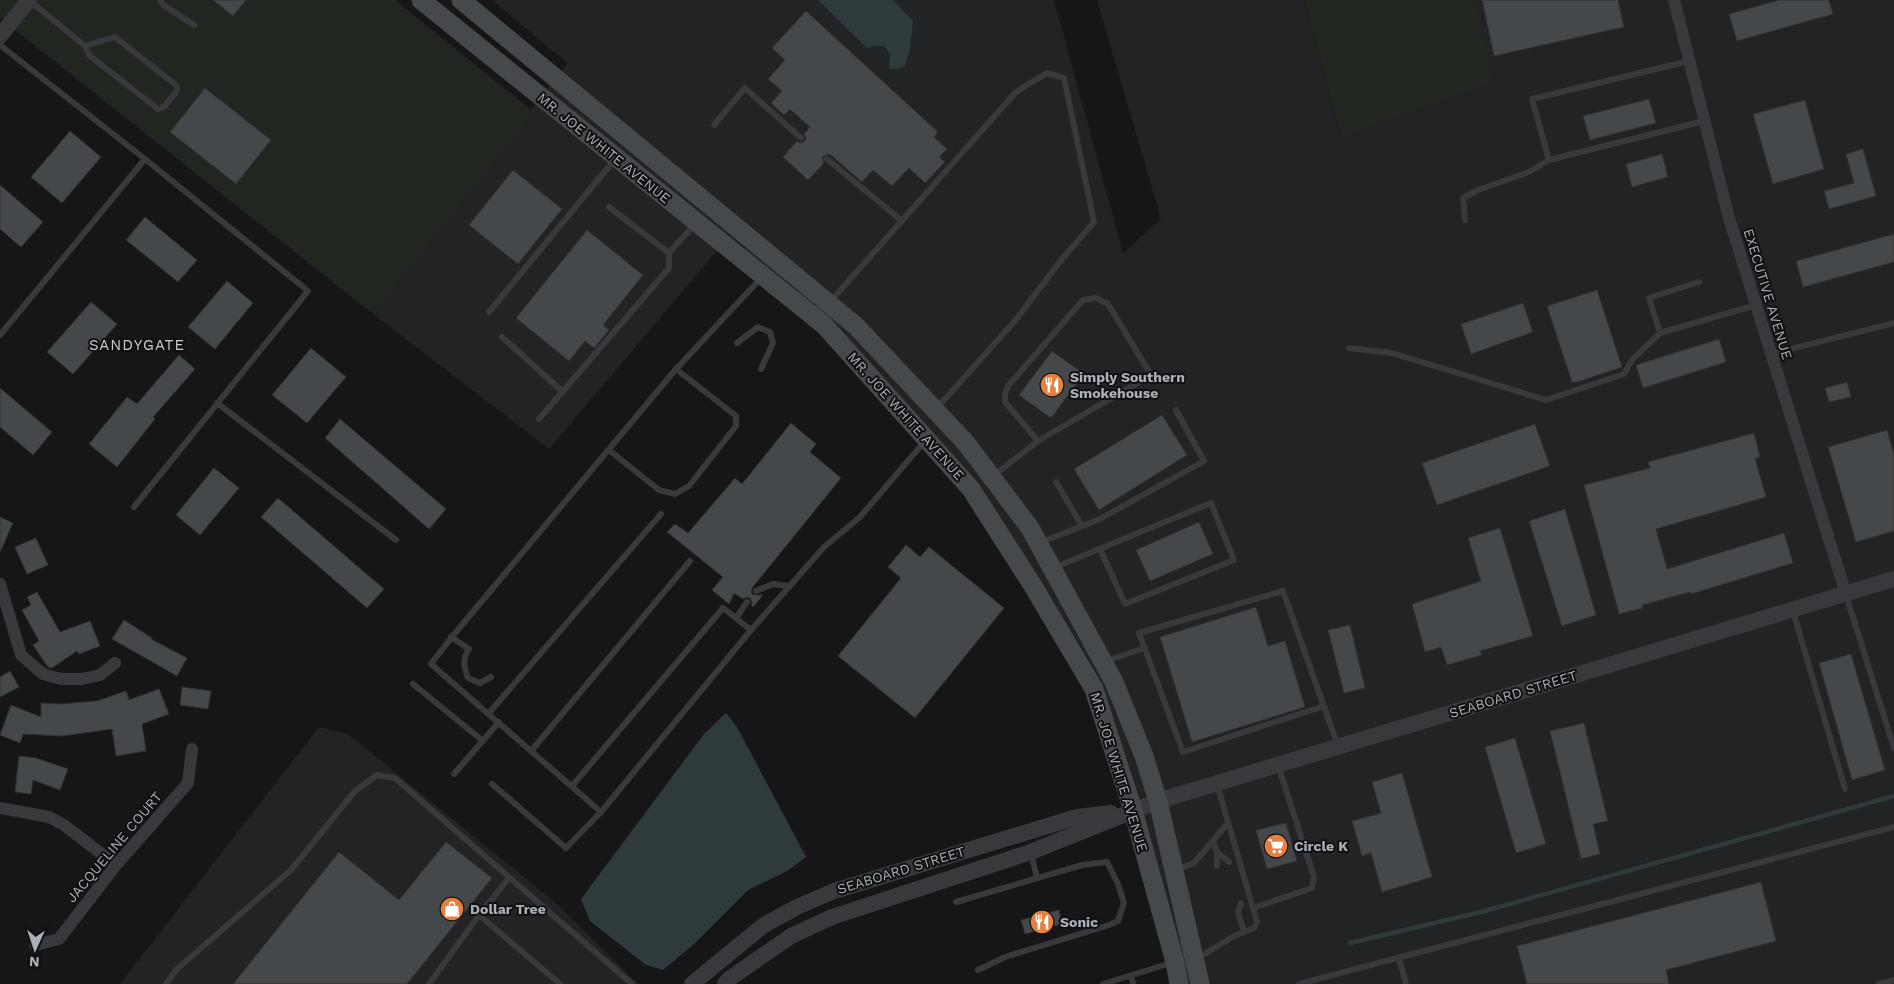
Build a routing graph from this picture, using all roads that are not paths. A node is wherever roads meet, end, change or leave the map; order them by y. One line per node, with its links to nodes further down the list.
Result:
1 (29, 0): 7 (street); 9 (lane)
2 (160, 0): 6 (lane)
3 (421, 0): 14 (main road, MR. JOE WHITE AVENUE)
4 (461, 0): 25 (main road, MR. JOE WHITE AVENUE)
5 (1674, 0): 10 (street, EXECUTIVE AVENUE)
6 (194, 26)
7 (0, 36)
8 (0, 45): 15 (lane)
9 (85, 46): 9 (lane)
10 (1689, 61): 11 (street, EXECUTIVE AVENUE); 17 (lane)
11 (1704, 121): 17 (lane); 26 (street, EXECUTIVE AVENUE)
12 (714, 125): 13 (lane)
13 (801, 138)
14 (616, 158): 21 (main road, MR. JOE WHITE AVENUE); 27 (lane)
15 (145, 159): 30 (lane); 38 (lane)
16 (827, 159): 20 (lane)
17 (1549, 160): 19 (lane)
18 (609, 207): 22 (lane)
19 (1465, 220)
20 (902, 221): 25 (lane); 39 (lane)
21 (696, 223): 22 (lane); 23 (main road, MR. JOE WHITE AVENUE)
22 (669, 253): 37 (lane)
23 (763, 276): 35 (lane); 42 (main road, MR. JOE WHITE AVENUE)
24 (1699, 282): 29 (lane)
25 (829, 303): 39 (main road, MR. JOE WHITE AVENUE)
26 (1756, 305): 29 (lane); 34 (street, EXECUTIVE AVENUE)
27 (489, 312)
28 (1894, 323): 34 (lane)
29 (1660, 333): 33 (lane)
30 (0, 335)
31 (502, 338): 37 (lane)
32 (737, 343): 36 (lane)
33 (1349, 348)
34 (1771, 354): 59 (street, EXECUTIVE AVENUE)
35 (676, 369): 44 (lane); 44 (lane)
36 (761, 369)
37 (563, 392): 41 (lane)
38 (218, 403): 47 (lane); 50 (lane)
39 (936, 410): 45 (main road, MR. JOE WHITE AVENUE)
40 (1176, 410): 49 (lane)
41 (539, 420)
42 (926, 439): 57 (lane); 86 (main road, MR. JOE WHITE AVENUE)
43 (1038, 442): 43 (lane); 45 (lane)
44 (609, 450): 64 (lane)
45 (992, 477): 51 (main road, MR. JOE WHITE AVENUE)
46 (1056, 482): 49 (lane)
47 (134, 507)
48 (661, 514): 71 (lane)
49 (1082, 526): 51 (lane)
50 (396, 540)
51 (1038, 543): 54 (main road, MR. JOE WHITE AVENUE)
52 (1100, 549): 52 (lane); 54 (lane)
53 (690, 561): 77 (lane)
54 (1052, 569): 66 (main road, MR. JOE WHITE AVENUE)
55 (1894, 579): 59 (street, SEABOARD STREET)
56 (0, 584): 67 (street)
57 (789, 586): 58 (lane); 63 (lane)
58 (756, 591)
59 (1846, 594): 61 (street, SEABOARD STREET); 75 (lane)
60 (747, 602): 62 (lane)
61 (1793, 610): 74 (street, SEABOARD STREET); 83 (lane)
62 (736, 618): 63 (lane); 82 (lane)
63 (751, 630): 87 (lane)
64 (452, 637): 68 (lane); 71 (lane)
65 (1145, 648): 66 (lane); 70 (lane); 70 (lane)
66 (1104, 662): 84 (main road, MR. JOE WHITE AVENUE)
67 (115, 664)
68 (491, 677)
69 (413, 684): 73 (lane)
70 (1324, 706): 74 (lane)
71 (489, 714): 72 (lane)
72 (499, 722): 73 (lane); 77 (lane)
73 (484, 741): 79 (lane)
74 (1339, 747): 78 (street, SEABOARD STREET)
75 (1894, 748)
76 (192, 749): 94 (street, JACQUELINE COURT)
77 (532, 750): 82 (lane)
78 (1278, 765): 80 (street, SEABOARD STREET); 102 (lane)
79 (454, 774)
80 (1216, 783): 84 (street, SEABOARD STREET); 88 (lane)
81 (492, 784): 87 (lane)
82 (572, 786): 87 (lane)
83 (1845, 789)
84 (1158, 801): 86 (street, SEABOARD STREET); 96 (main road, MR. JOE WHITE AVENUE)
85 (0, 808): 94 (street)
86 (1133, 810): 92 (street, SEABOARD STREET); 109 (main road, MR. JOE WHITE AVENUE); 117 (street, SEABOARD STREET)
87 (601, 812)
88 (1228, 823): 90 (lane); 102 (lane)
89 (1894, 827): 107 (lane)
90 (1213, 841): 91 (lane); 96 (lane)
91 (1217, 852): 93 (lane); 95 (lane)
92 (1028, 853): 98 (lane); 118 (street, SEABOARD STREET)
93 (1229, 862)
94 (116, 865): 106 (street, JACQUELINE COURT)
95 (1218, 866)
96 (1174, 871): 108 (main road, MR. JOE WHITE AVENUE)
97 (509, 878): 104 (lane); 113 (lane); 116 (lane)
98 (1036, 878): 99 (lane); 110 (lane)
99 (956, 902)
100 (1241, 902): 103 (lane)
101 (1231, 906): 103 (lane)
102 (1252, 908): 105 (lane)
103 (1238, 912): 105 (lane)
104 (479, 915): 114 (lane); 115 (lane)
105 (1244, 932): 108 (lane)
106 (35, 945)
107 (1399, 958): 123 (lane); 124 (lane)
108 (1194, 960): 122 (main road, MR. JOE WHITE AVENUE)
109 (1175, 962): 111 (lane); 121 (main road, MR. JOE WHITE AVENUE)
110 (978, 970)
111 (1131, 976): 119 (lane); 120 (lane)
112 (1894, 980): 125 (lane)
113 (166, 984)
114 (429, 984)
115 (560, 984)
116 (632, 984)
117 (692, 984)
118 (725, 984)
119 (1103, 984)
120 (1133, 984)
121 (1179, 984)
122 (1200, 984)
123 (1299, 984)
124 (1406, 984)
125 (1879, 984)

